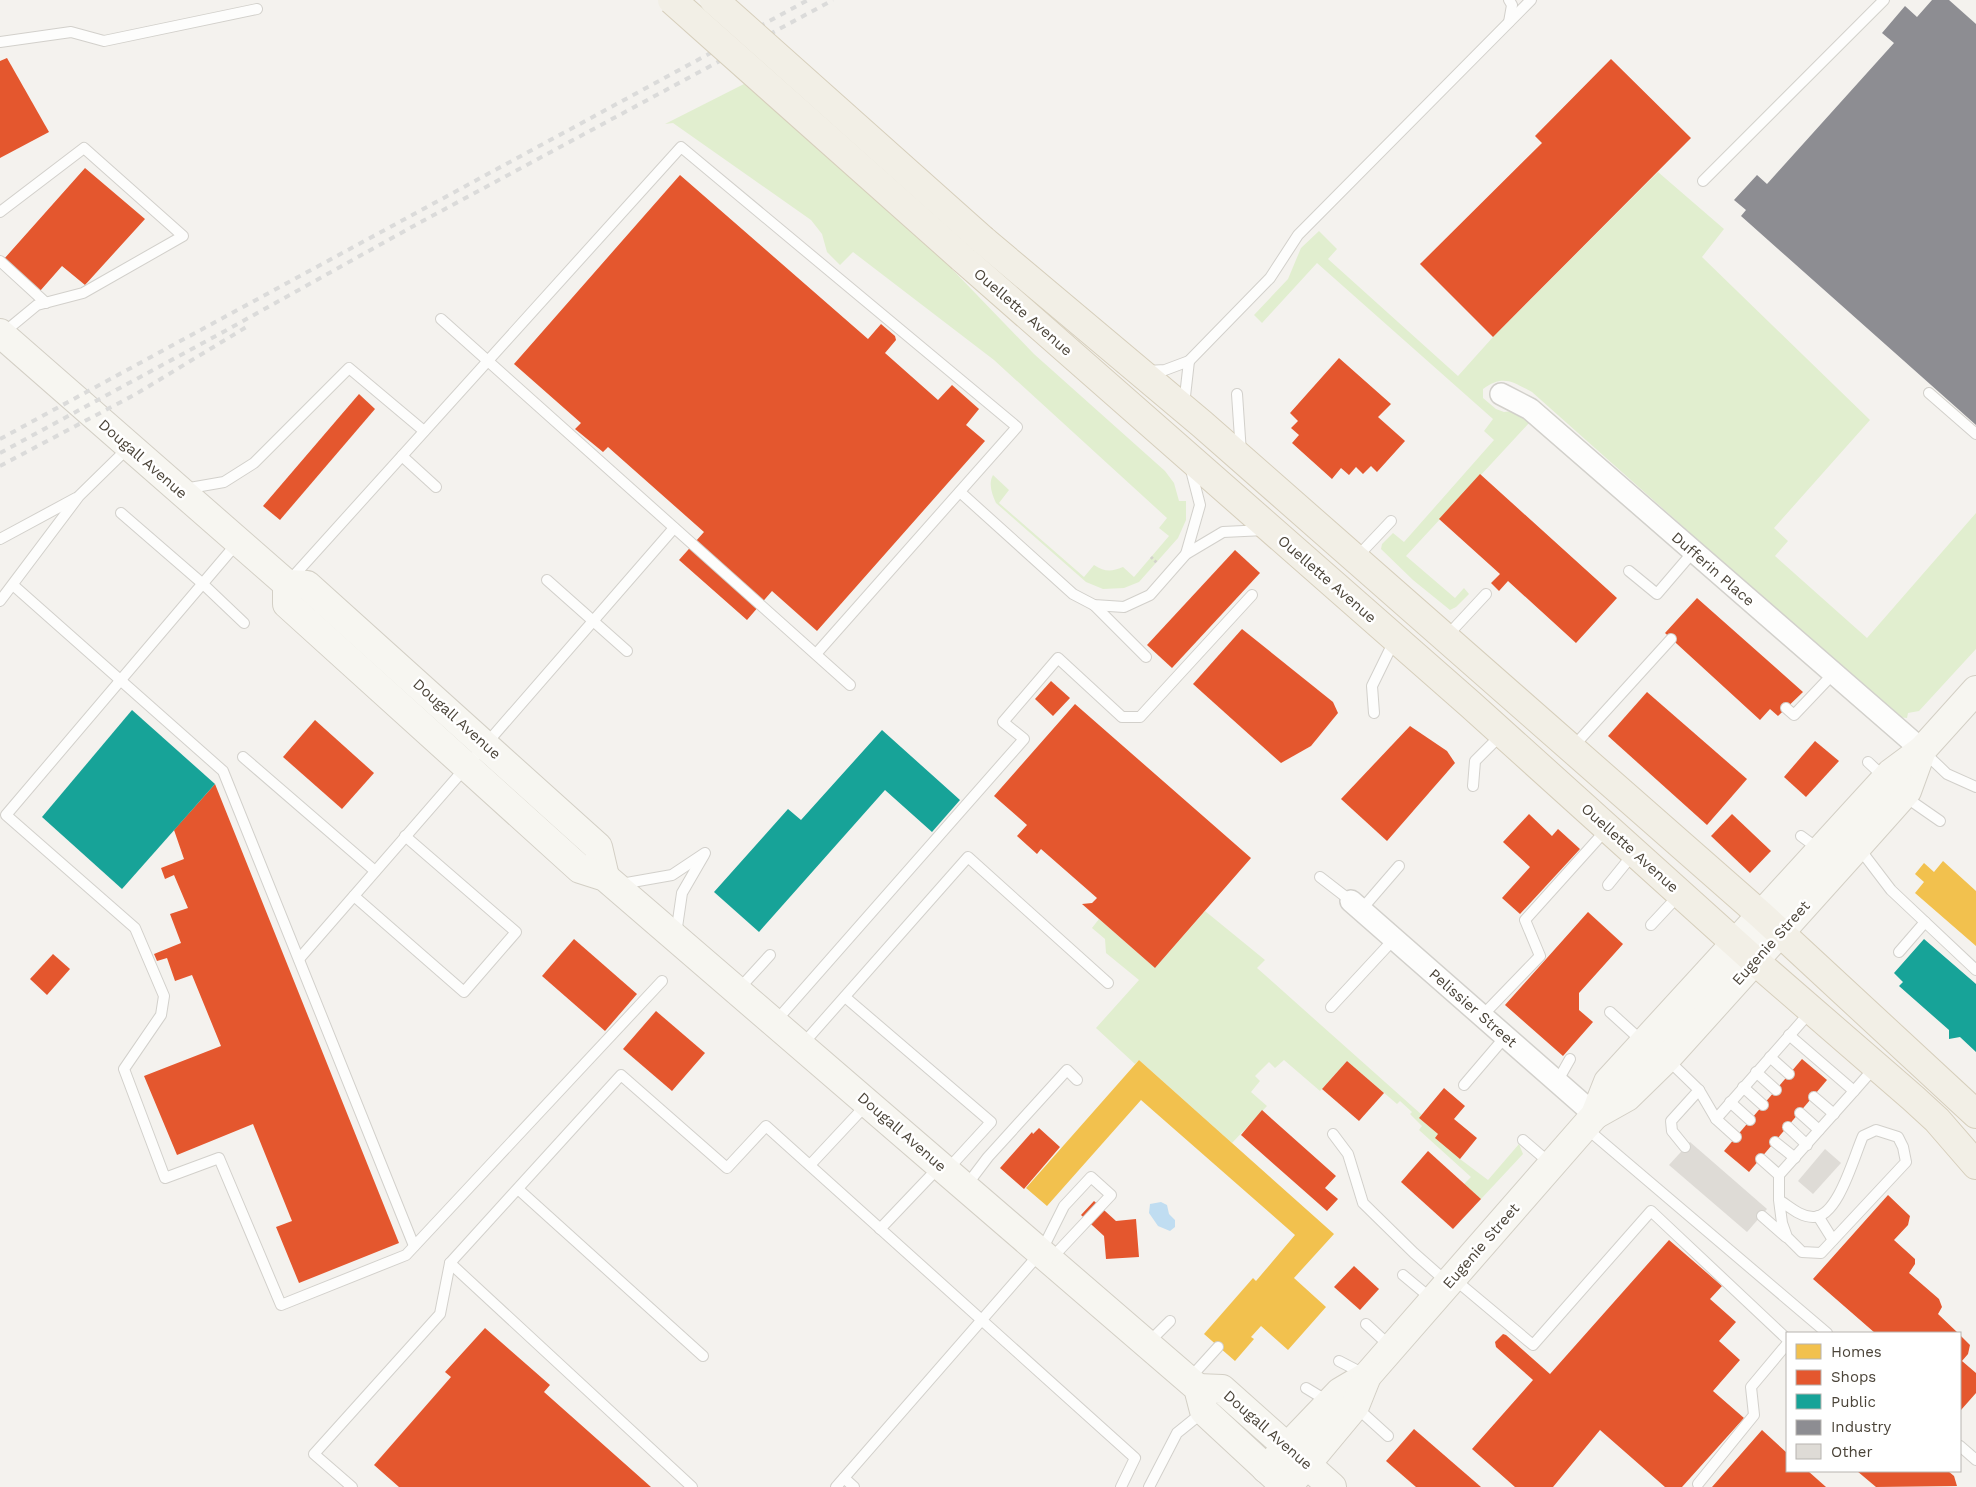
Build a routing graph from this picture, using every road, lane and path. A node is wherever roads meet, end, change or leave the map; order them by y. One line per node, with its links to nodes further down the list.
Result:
1 (672, 0): 26 (main road, Ouellette Avenue, bridge)
2 (714, 0): 17 (main road, Ouellette Avenue, bridge)
3 (1509, 0): 7 (lane)
4 (1531, 0): 7 (lane)
5 (1884, 0): 9 (lane)
6 (257, 9): 8 (lane)
7 (1509, 22): 16 (lane)
8 (0, 42)
9 (1703, 181)
10 (0, 212): 12 (lane)
11 (0, 261): 12 (lane)
12 (46, 303): 14 (lane)
13 (440, 319): 15 (lane)
14 (1, 334): 24 (street, Dougall Avenue)
15 (487, 361): 22 (lane); 30 (lane); 34 (lane)
16 (1189, 362): 17 (lane); 21 (lane)
17 (1139, 371): 21 (main road, Ouellette Avenue)
18 (1929, 393): 23 (lane)
19 (1237, 394): 27 (lane)
20 (1501, 394): 38 (street, Dufferin Place)
21 (1183, 409): 27 (main road, Ouellette Avenue)
22 (424, 431): 25 (lane); 29 (lane)
23 (1976, 434)
24 (129, 447): 29 (street, Dougall Avenue); 31 (lane)
25 (402, 456): 28 (lane); 46 (lane)
26 (1187, 456): 35 (main road, Ouellette Avenue); 39 (lane)
27 (1241, 459): 41 (main road, Ouellette Avenue)
28 (436, 487)
29 (178, 489): 37 (street, Dougall Avenue)
30 (960, 492): 51 (lane); 58 (lane)
31 (79, 496): 36 (lane); 47 (lane)
32 (122, 513): 45 (lane)
33 (1391, 521): 41 (lane)
34 (674, 528): 52 (lane); 58 (lane)
35 (1271, 529): 39 (lane); 54 (main road, Ouellette Avenue)
36 (0, 539)
37 (238, 542): 45 (lane); 46 (street, Dougall Avenue)
38 (1693, 552): 43 (lane); 60 (street, Dufferin Place)
39 (1186, 554): 51 (lane)
40 (1151, 558): 42 (path)
41 (1355, 559): 55 (main road, Ouellette Avenue)
42 (1157, 563)
43 (1630, 572)
44 (547, 580): 52 (lane)
45 (203, 584): 53 (lane); 61 (lane)
46 (287, 584): 67 (street, Dougall Avenue); 71 (street, Dougall Avenue)
47 (14, 585): 50 (lane); 61 (lane)
48 (1486, 594): 55 (lane)
49 (1252, 595): 106 (lane)
50 (0, 601)
51 (1094, 605): 59 (lane)
52 (593, 620): 57 (lane); 67 (lane)
53 (244, 623)
54 (1395, 638): 65 (lane); 66 (main road, Ouellette Avenue)
55 (1445, 638): 68 (main road, Ouellette Avenue)
56 (1670, 638): 68 (lane)
57 (627, 651)
58 (816, 654): 62 (lane)
59 (1146, 657)
60 (1834, 674): 64 (lane); 69 (street, Dufferin Place)
61 (121, 680): 96 (lane); 156 (lane)
62 (850, 685)
63 (1976, 690): 69 (street, Eugenie Street)
64 (1786, 708)
65 (1374, 713)
66 (1503, 733): 73 (lane); 76 (main road, Ouellette Avenue)
67 (485, 744): 71 (lane); 83 (street, Dougall Avenue)
68 (1571, 749): 89 (main road, Ouellette Avenue)
69 (1922, 750): 72 (street, Eugenie Street); 74 (lane)
70 (243, 758): 81 (lane)
71 (466, 767): 77 (lane); 83 (street, Dougall Avenue)
72 (1886, 779): 75 (lane); 78 (street, Eugenie Street); 89 (street, Eugenie Street)
73 (1473, 786)
74 (1976, 787)
75 (1940, 821)
76 (1608, 828): 79 (main road, Ouellette Avenue); 105 (lane)
77 (405, 836): 81 (lane); 86 (lane)
78 (1858, 846): 88 (lane); 89 (street, Eugenie Street)
79 (1635, 852): 84 (lane); 85 (main road, Ouellette Avenue)
80 (1399, 866): 87 (lane)
81 (375, 872): 86 (lane)
82 (1320, 877): 87 (lane)
83 (610, 881): 91 (street, Dougall Avenue); 91 (lane)
84 (1608, 885)
85 (1680, 894): 90 (lane); 93 (main road, Ouellette Avenue)
86 (354, 896): 96 (lane)
87 (1356, 906): 92 (street, Pelissier Street)
88 (1925, 922): 94 (lane); 97 (lane)
89 (1770, 924): 93 (street, Eugenie Street); 130 (main road, Ouellette Avenue)
90 (1651, 926)
91 (676, 937): 100 (street, Dougall Avenue)
92 (1394, 939): 102 (lane); 105 (street, Pelissier Street)
93 (1745, 952): 103 (main road, Ouellette Avenue); 109 (street, Eugenie Street); 112 (street, Eugenie Street)
94 (1899, 952)
95 (770, 955): 100 (lane)
96 (299, 959): 156 (lane)
97 (1976, 970)
98 (662, 981): 156 (lane)
99 (1108, 983): 101 (lane)
100 (737, 990): 106 (street, Dougall Avenue)
101 (844, 997): 110 (lane); 147 (lane)
102 (1332, 1007)
103 (1812, 1010): 107 (lane); 114 (main road, Ouellette Avenue)
104 (1610, 1012): 109 (lane)
105 (1482, 1016): 108 (street, Pelissier Street)
106 (774, 1023): 110 (street, Dougall Avenue)
107 (1789, 1035): 111 (lane); 123 (lane)
108 (1505, 1036): 118 (street, Pelissier Street); 119 (lane)
109 (1644, 1043): 133 (street, Eugenie Street)
110 (802, 1046): 126 (street, Dougall Avenue)
111 (1770, 1057): 115 (lane); 116 (lane)
112 (1667, 1058): 121 (lane); 133 (street, Eugenie Street)
113 (1570, 1059): 118 (lane)
114 (1876, 1066): 123 (lane); 146 (main road, Ouellette Avenue)
115 (1756, 1072): 120 (lane); 122 (lane)
116 (1789, 1074)
117 (1077, 1080): 147 (lane)
118 (1557, 1082): 133 (street, Pelissier Street)
119 (1464, 1085)
120 (1744, 1087): 125 (lane); 127 (lane)
121 (1699, 1090): 131 (lane); 141 (lane)
122 (1776, 1090)
123 (1854, 1091): 129 (lane)
124 (1814, 1097): 129 (lane)
125 (1730, 1102): 131 (lane); 132 (lane)
126 (868, 1103): 144 (lane); 147 (street, Dougall Avenue)
127 (1763, 1105)
128 (1800, 1112): 135 (lane)
129 (1834, 1114): 135 (lane)
130 (1976, 1114)
131 (1716, 1119): 137 (lane)
132 (1750, 1120)
133 (1590, 1121): 145 (street, Eugenie Street); 164 (lane)
134 (1788, 1127): 140 (lane)
135 (1819, 1130): 140 (lane)
136 (1333, 1134): 160 (lane)
137 (1736, 1136)
138 (1523, 1140): 145 (lane)
139 (1775, 1142): 142 (lane)
140 (1807, 1145): 142 (lane)
141 (1685, 1147)
142 (1795, 1158): 148 (lane)
143 (1761, 1159): 148 (lane)
144 (810, 1165): 149 (lane); 153 (lane)
145 (1552, 1165): 160 (street, Eugenie Street)
146 (1976, 1165)
147 (951, 1174): 153 (lane); 157 (street, Dougall Avenue)
148 (1780, 1175): 150 (lane)
149 (518, 1189): 158 (lane); 170 (lane)
150 (1779, 1200): 152 (lane); 154 (lane)
151 (1762, 1216): 154 (lane)
152 (1818, 1216): 155 (lane); 155 (lane)
153 (880, 1229): 161 (lane)
154 (1787, 1237): 155 (lane)
155 (1833, 1240)
156 (414, 1246)
157 (1045, 1256): 157 (lane); 161 (lane); 166 (street, Dougall Avenue)
158 (450, 1263): 183 (lane); 184 (lane)
159 (1402, 1275): 160 (lane)
160 (1445, 1287): 165 (lane); 169 (street, Eugenie Street)
161 (982, 1320): 180 (lane); 187 (lane)
162 (1170, 1321): 166 (lane)
163 (1366, 1324): 169 (lane)
164 (1827, 1332)
165 (1786, 1338)
166 (1147, 1344): 174 (street, Dougall Avenue)
167 (1786, 1345): 182 (lane)
168 (1218, 1347): 174 (lane)
169 (1392, 1348): 172 (street, Eugenie Street)
170 (704, 1356)
171 (1339, 1361): 172 (lane)
172 (1367, 1376): 175 (street, Eugenie Street)
173 (1306, 1388): 175 (lane)
174 (1197, 1393): 178 (street, Dougall Avenue); 181 (street, Dougall Avenue); 188 (lane)
175 (1342, 1404): 176 (lane); 178 (street, Eugenie Street)
176 (1388, 1436)
177 (1961, 1447): 179 (lane)
178 (1298, 1455): 181 (street, Eugenie Street); 189 (street, Dougall Avenue)
179 (1976, 1460)
180 (844, 1478): 185 (lane); 186 (lane)
181 (1280, 1481)
182 (1698, 1484)
183 (352, 1487)
184 (692, 1487)
185 (836, 1487)
186 (854, 1487)
187 (1121, 1487)
188 (1149, 1487)
189 (1332, 1487)

